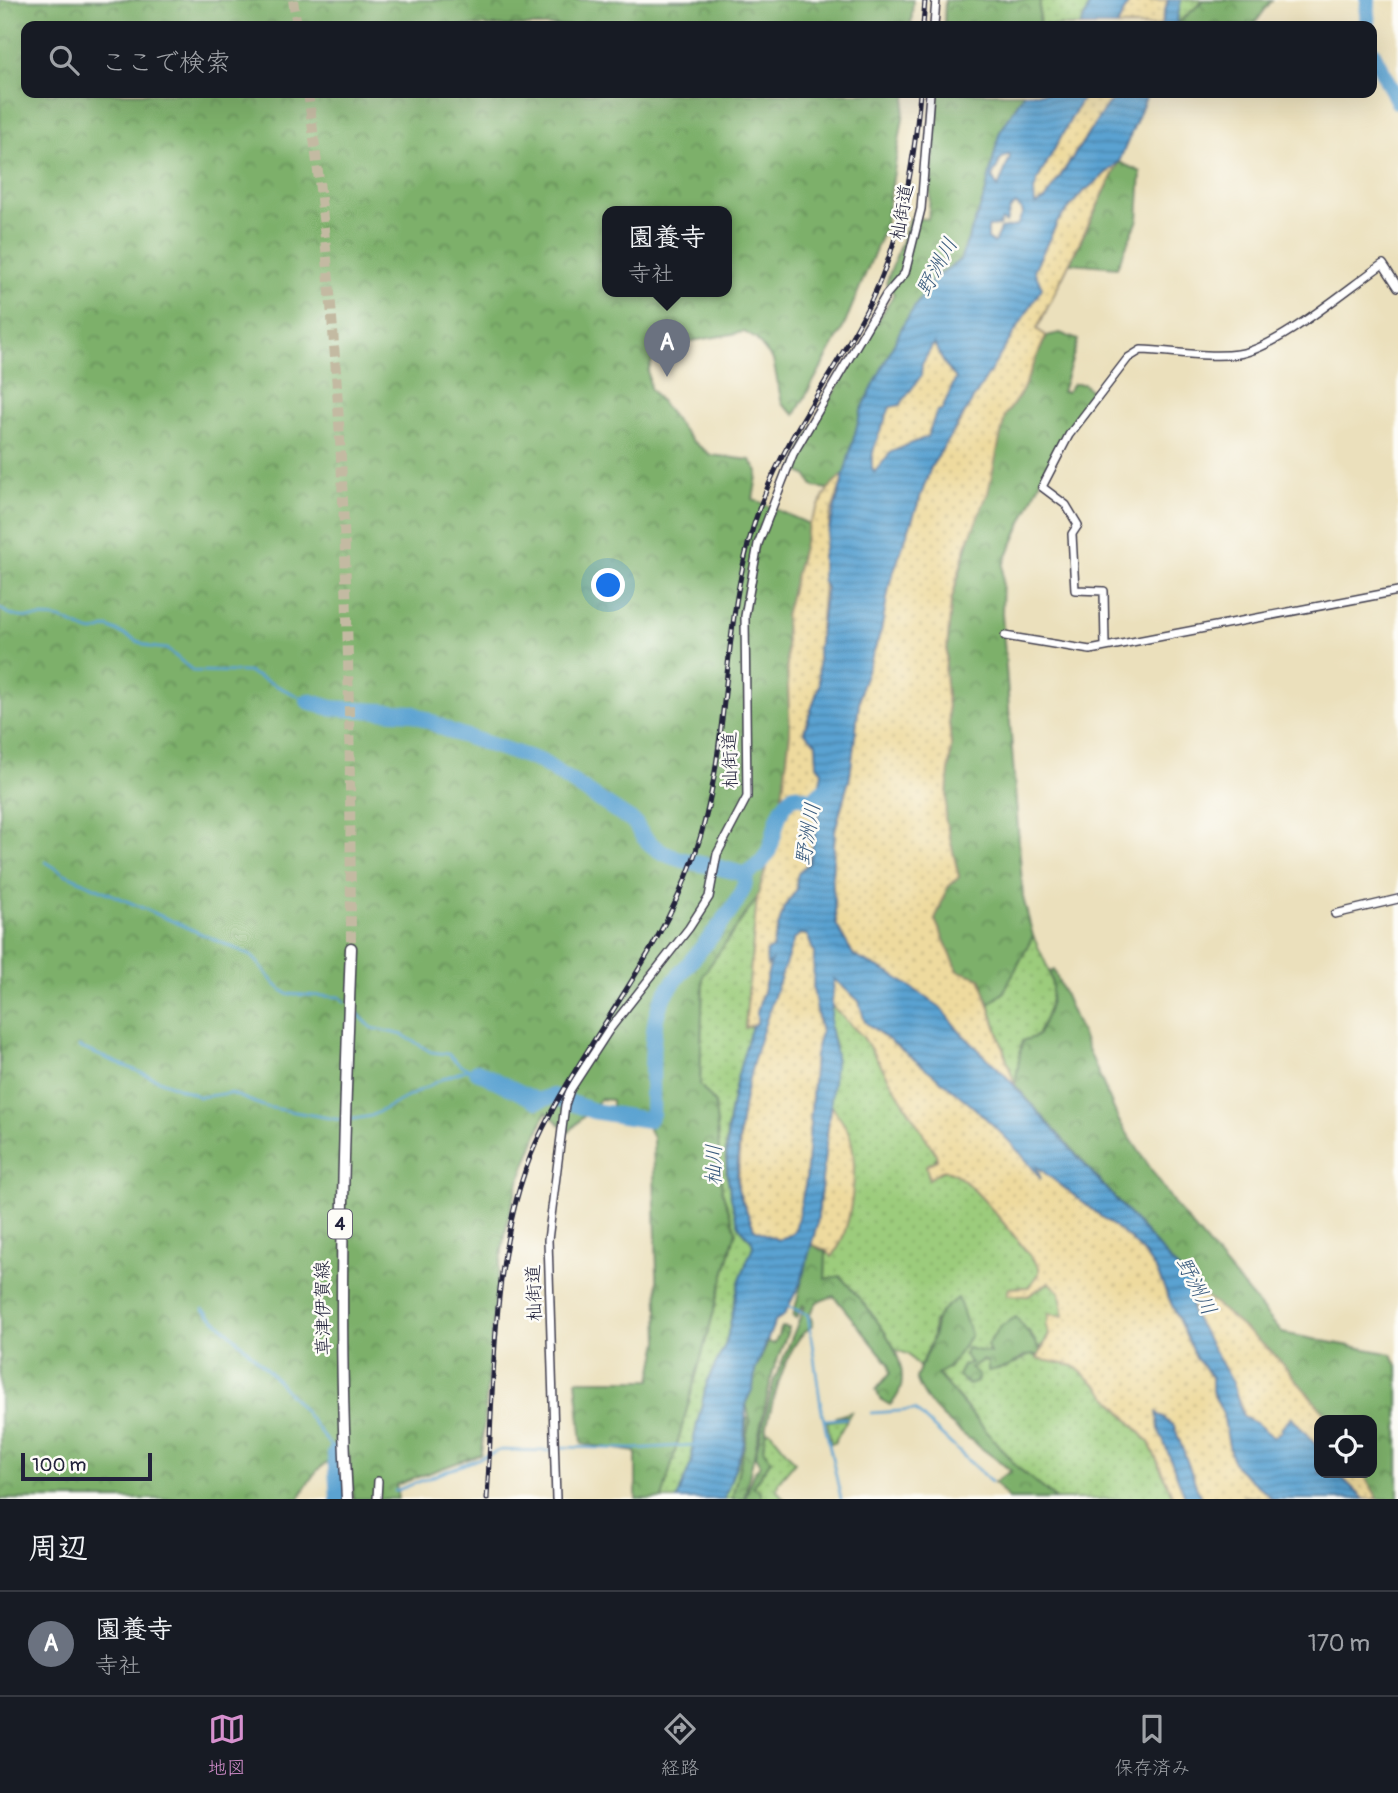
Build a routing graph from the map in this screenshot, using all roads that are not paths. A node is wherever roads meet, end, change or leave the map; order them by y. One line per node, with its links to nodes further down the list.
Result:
1 (936, 0): 2 (street)
2 (934, 21)
3 (930, 98): 14 (street, 杣街道)
4 (1398, 287): 7 (street)
5 (1398, 591): 7 (street)
6 (1004, 636): 7 (street)
7 (1105, 645)
8 (1398, 899): 9 (street)
9 (1335, 914)
10 (351, 948): 12 (main road, 草津伊賀線 / 4)
11 (378, 1481): 13 (street)
12 (346, 1499)
13 (377, 1499)
14 (556, 1499)

